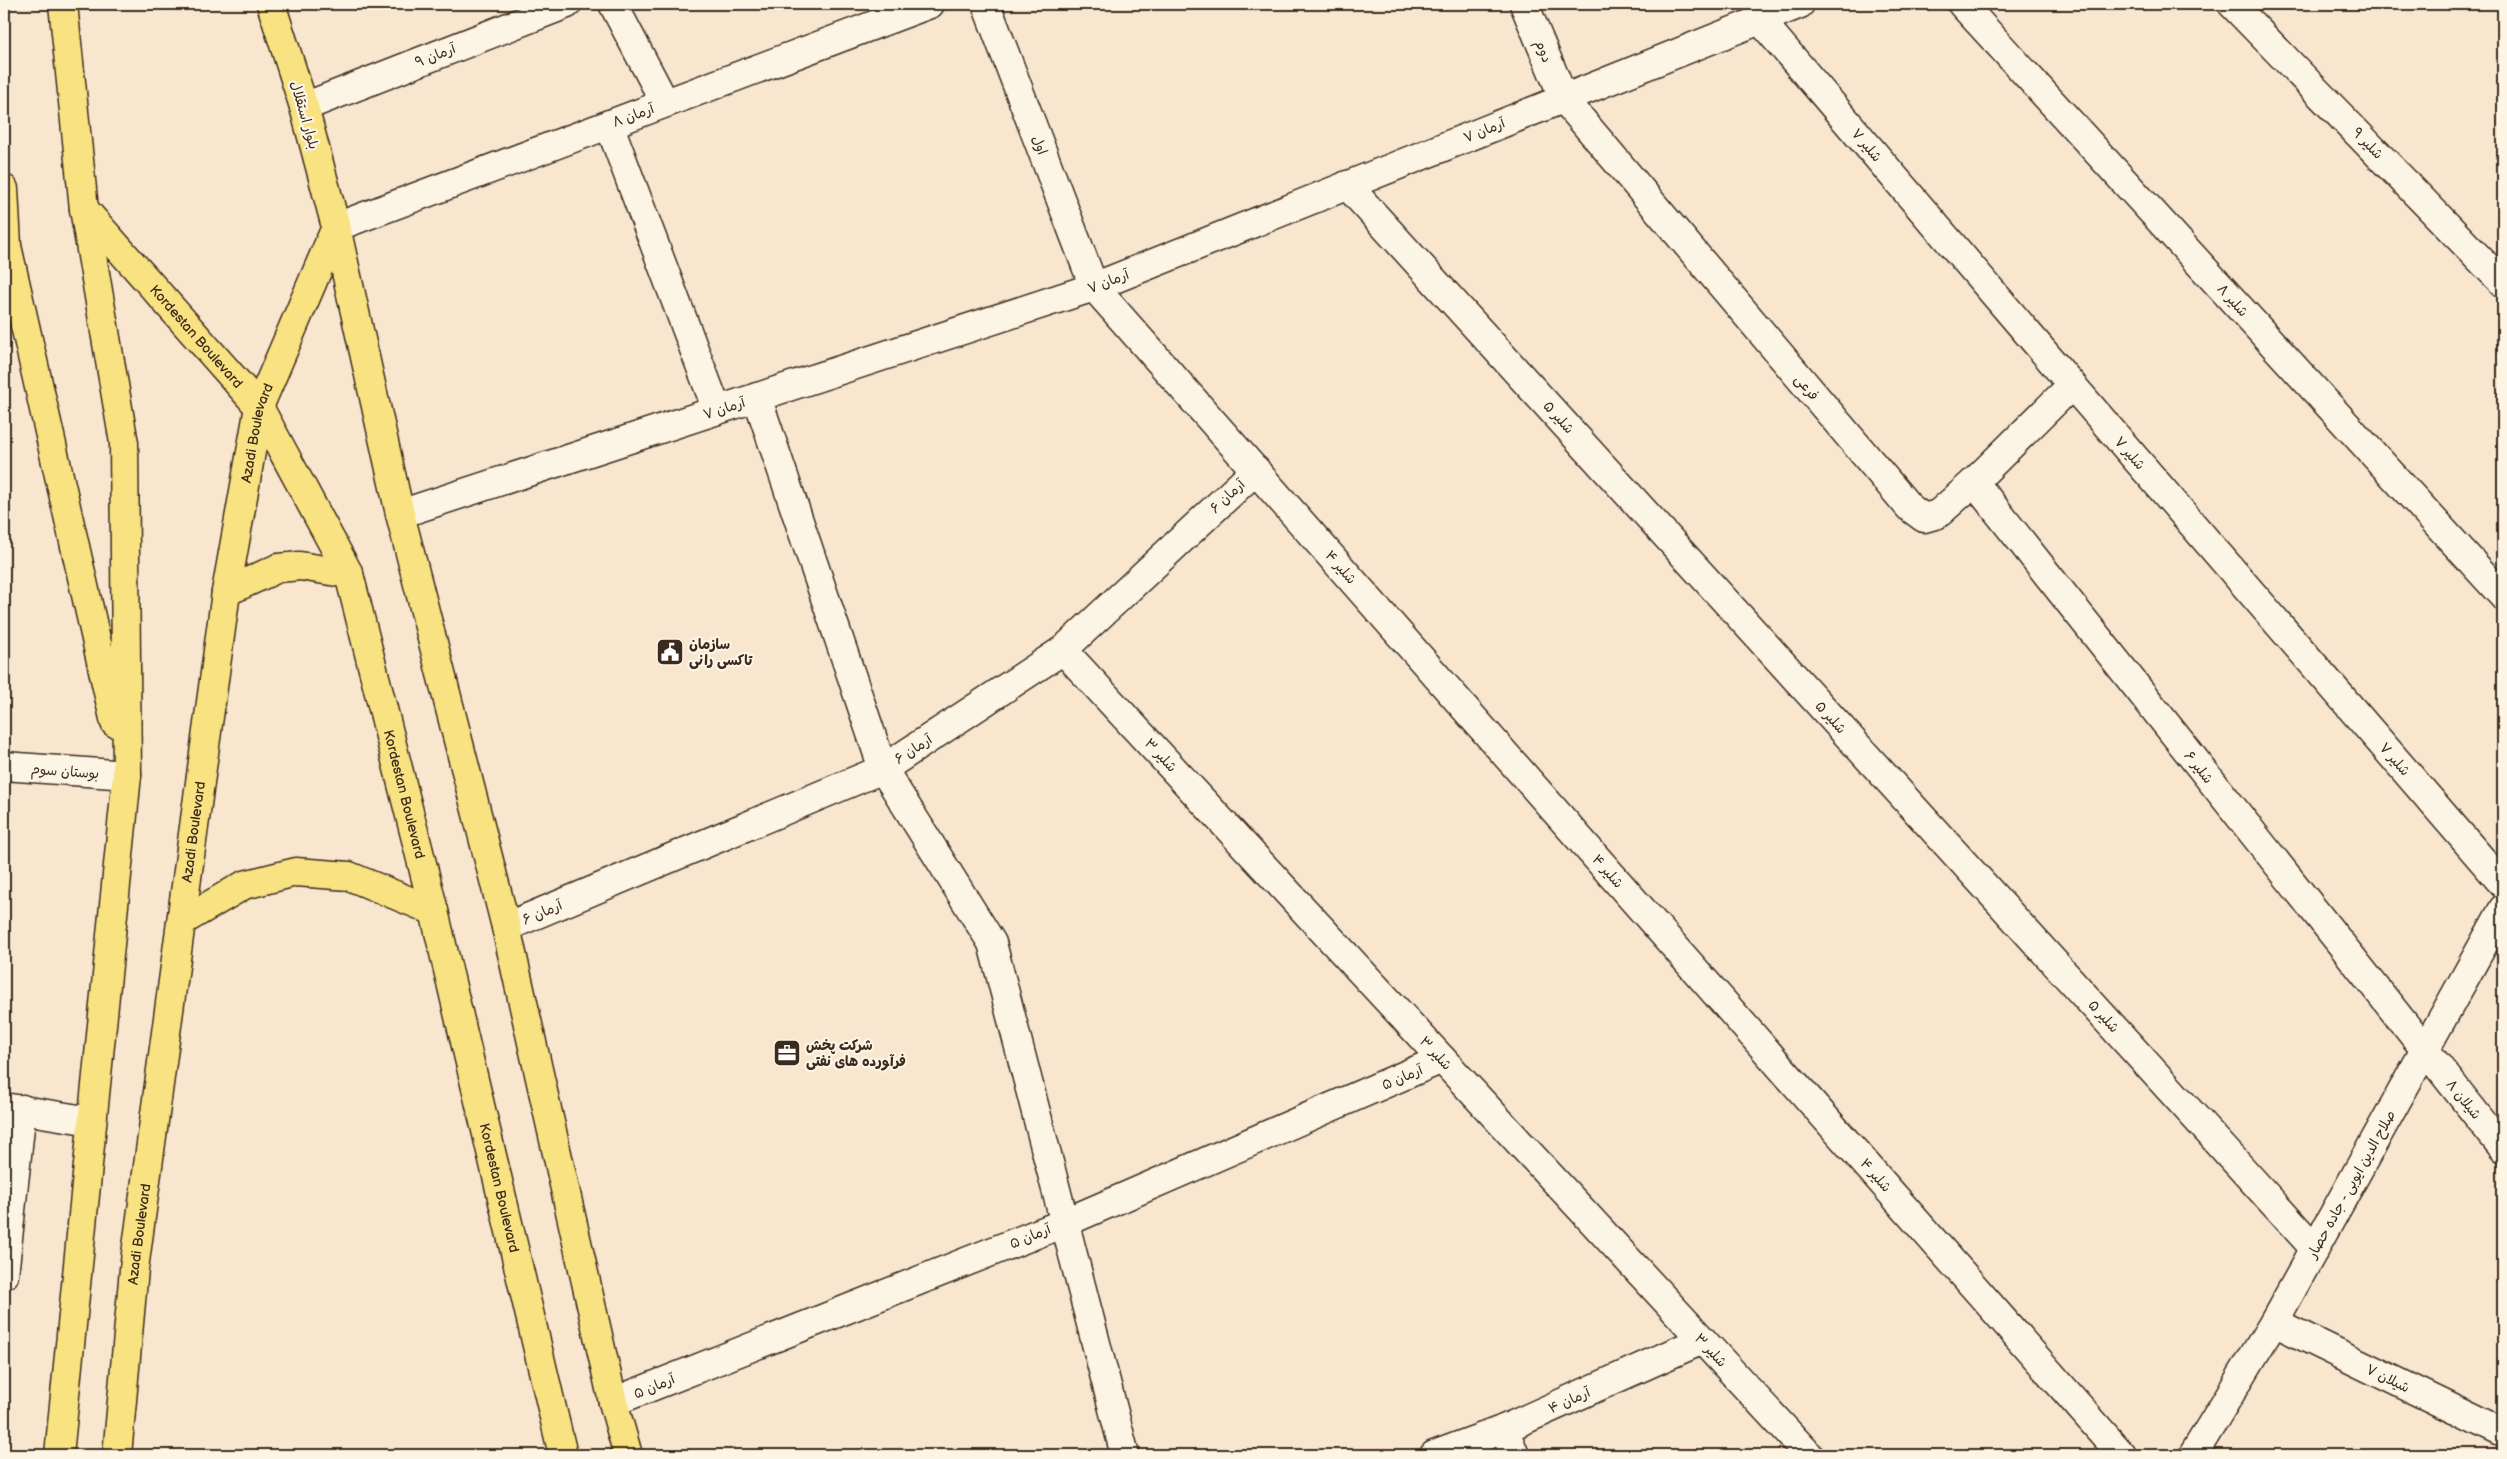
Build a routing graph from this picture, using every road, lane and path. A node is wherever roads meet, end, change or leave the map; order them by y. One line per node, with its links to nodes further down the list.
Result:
1 (63, 4): 18 (main road)
2 (271, 4): 14 (main road, بلوار استقلال)
3 (567, 4): 14 (street, آرمان ۹)
4 (613, 4): 13 (street)
5 (930, 4): 13 (street, آرمان ۸)
6 (986, 4): 22 (street, اول)
7 (1524, 4): 12 (street, دوم)
8 (1800, 4): 11 (street, آرمان ۷)
9 (1962, 4): 32 (street, شلیر ۸)
10 (2232, 4): 21 (street, شلیر ۹)
11 (1760, 20): 12 (street, آرمان ۷); 23 (street, شلیر ۷)
12 (1564, 99): 16 (street, آرمان ۷); 28 (street, فرعی)
13 (666, 103): 15 (street, آرمان ۸)
14 (304, 106): 19 (main road, بلوار استقلال)
15 (609, 124): 19 (street, آرمان ۸); 26 (street)
16 (1348, 185): 22 (street, آرمان ۷); 48 (street, شلیر ۵)
17 (4, 189): 20 (main road)
18 (84, 209): 25 (main road, Kordestan Boulevard); 36 (main road)
19 (336, 227): 25 (main road, Azadi Boulevard); 29 (main road)
20 (5, 247): 36 (main road)
21 (2503, 283)
22 (1094, 286): 24 (street, آرمان ۷); 27 (street, شلیر ۴)
23 (2072, 385): 28 (street, فرعی); 37 (street, شلیر ۷)
24 (757, 397): 26 (street, آرمان ۷); 35 (street)
25 (259, 408): 30 (main road, Kordestan Boulevard); 31 (main road, Azadi Boulevard)
26 (717, 410): 29 (street, آرمان ۷)
27 (1256, 470): 33 (street, آرمان ۶); 63 (street, شلیر ۴)
28 (1974, 482): 42 (street, شلیر ۶)
29 (400, 514): 41 (main road)
30 (349, 574): 31 (main road); 39 (main road, Kordestan Boulevard)
31 (226, 592): 40 (main road, Azadi Boulevard)
32 (2503, 596)
33 (1063, 650): 35 (street, آرمان ۶); 43 (street, شلیر ۳)
34 (4, 766): 36 (street, بوستان سوم)
35 (882, 769): 41 (street, آرمان ۶); 47 (street)
36 (127, 776): 45 (main road)
37 (2503, 884)
38 (2503, 909): 42 (street, صلاح الدین ایوبی - جاده حصار)
39 (434, 911): 40 (main road); 55 (main road, Kordestan Boulevard)
40 (180, 922): 57 (main road, Azadi Boulevard)
41 (506, 927): 52 (main road)
42 (2424, 1051): 46 (street, شیلان ۸); 48 (street, صلاح الدین ایوبی - جاده حصار)
43 (1442, 1059): 47 (street, آرمان ۵); 51 (street, شلیر ۳)
44 (13, 1108): 45 (street); 49 (street)
45 (91, 1121): 56 (main road)
46 (2503, 1148)
47 (1064, 1223): 52 (street, آرمان ۵); 59 (street)
48 (2315, 1249): 50 (street, صلاح الدین ایوبی - جاده حصار)
49 (4, 1275)
50 (2274, 1322): 54 (street, شیلان ۷); 64 (street, صلاح الدین ایوبی - جاده حصار)
51 (1702, 1340): 53 (street, آرمان ۴); 62 (street, شلیر ۳)
52 (613, 1402): 58 (main road)
53 (1504, 1429): 60 (street, آرمان ۴); 61 (street)
54 (2503, 1433)
55 (558, 1454)
56 (59, 1455)
57 (117, 1455)
58 (628, 1455)
59 (1124, 1455)
60 (1434, 1455)
61 (1515, 1455)
62 (1809, 1455)
63 (2122, 1455)
64 (2193, 1455)

